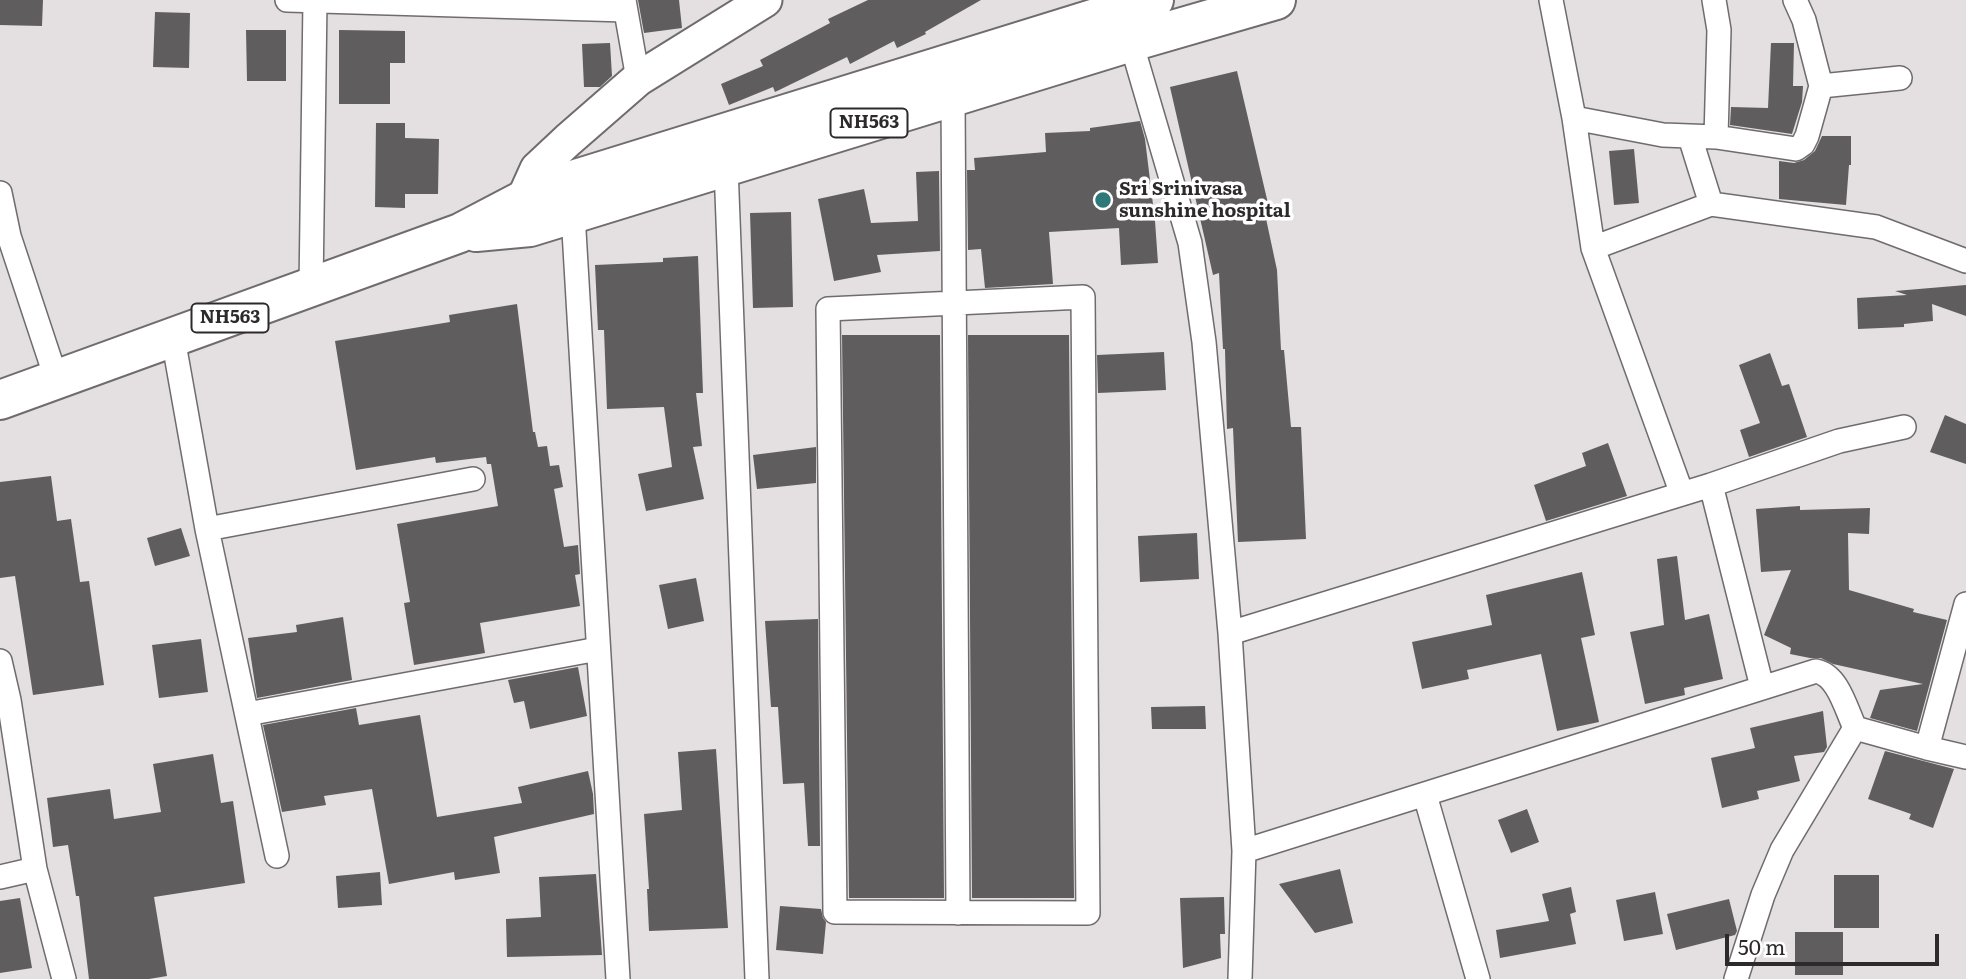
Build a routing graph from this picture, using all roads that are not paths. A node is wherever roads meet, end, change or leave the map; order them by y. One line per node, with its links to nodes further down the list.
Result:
1 (287, 0): 8 (street)
2 (765, 0): 12 (street)
3 (1154, 0): 21 (highway, NH563)
4 (1276, 0): 10 (highway, NH563)
5 (1551, 0): 15 (street)
6 (1714, 0): 17 (street)
7 (1795, 0): 13 (street)
8 (315, 1): 9 (street); 26 (street)
9 (624, 5): 12 (street)
10 (1131, 42): 14 (highway, NH563); 37 (street)
11 (1900, 78): 13 (street)
12 (638, 79): 21 (street)
13 (1821, 86): 17 (street)
14 (953, 97): 18 (highway, NH563); 27 (street)
15 (1574, 118): 16 (street); 24 (street)
16 (1690, 137): 17 (street); 20 (street)
17 (1716, 137)
18 (726, 167): 22 (highway, NH563); 54 (street)
19 (0, 193): 23 (street)
20 (1711, 204): 24 (street); 25 (street)
21 (526, 214): 22 (highway, NH563); 26 (highway, NH563)
22 (573, 214): 38 (street)
23 (4, 237): 29 (street)
24 (1593, 248): 34 (street)
25 (1966, 261)
26 (311, 289): 28 (highway, NH563)
27 (953, 303): 51 (street); 51 (street); 51 (street)
28 (173, 338): 29 (highway, NH563); 35 (street)
29 (58, 381): 30 (highway, NH563)
30 (0, 400)
31 (1903, 427): 33 (street)
32 (473, 479): 35 (street)
33 (1711, 485): 34 (street); 40 (street)
34 (1682, 494): 37 (street)
35 (208, 529): 42 (street)
36 (1966, 604): 44 (street)
37 (1230, 633): 47 (street)
38 (598, 649): 42 (street); 53 (street)
39 (0, 662): 41 (street)
40 (1762, 687): 43 (street); 46 (street)
41 (4, 701): 49 (street)
42 (247, 714): 48 (street)
43 (1855, 728): 44 (street); 57 (street)
44 (1927, 748): 45 (street)
45 (1966, 757)
46 (1425, 795): 47 (street); 56 (street)
47 (1244, 851): 55 (street)
48 (277, 856)
49 (35, 869): 50 (street); 52 (street)
50 (0, 877)
51 (958, 913)
52 (64, 979)
53 (618, 979)
54 (757, 979)
55 (1240, 979)
56 (1478, 979)
57 (1735, 979)

